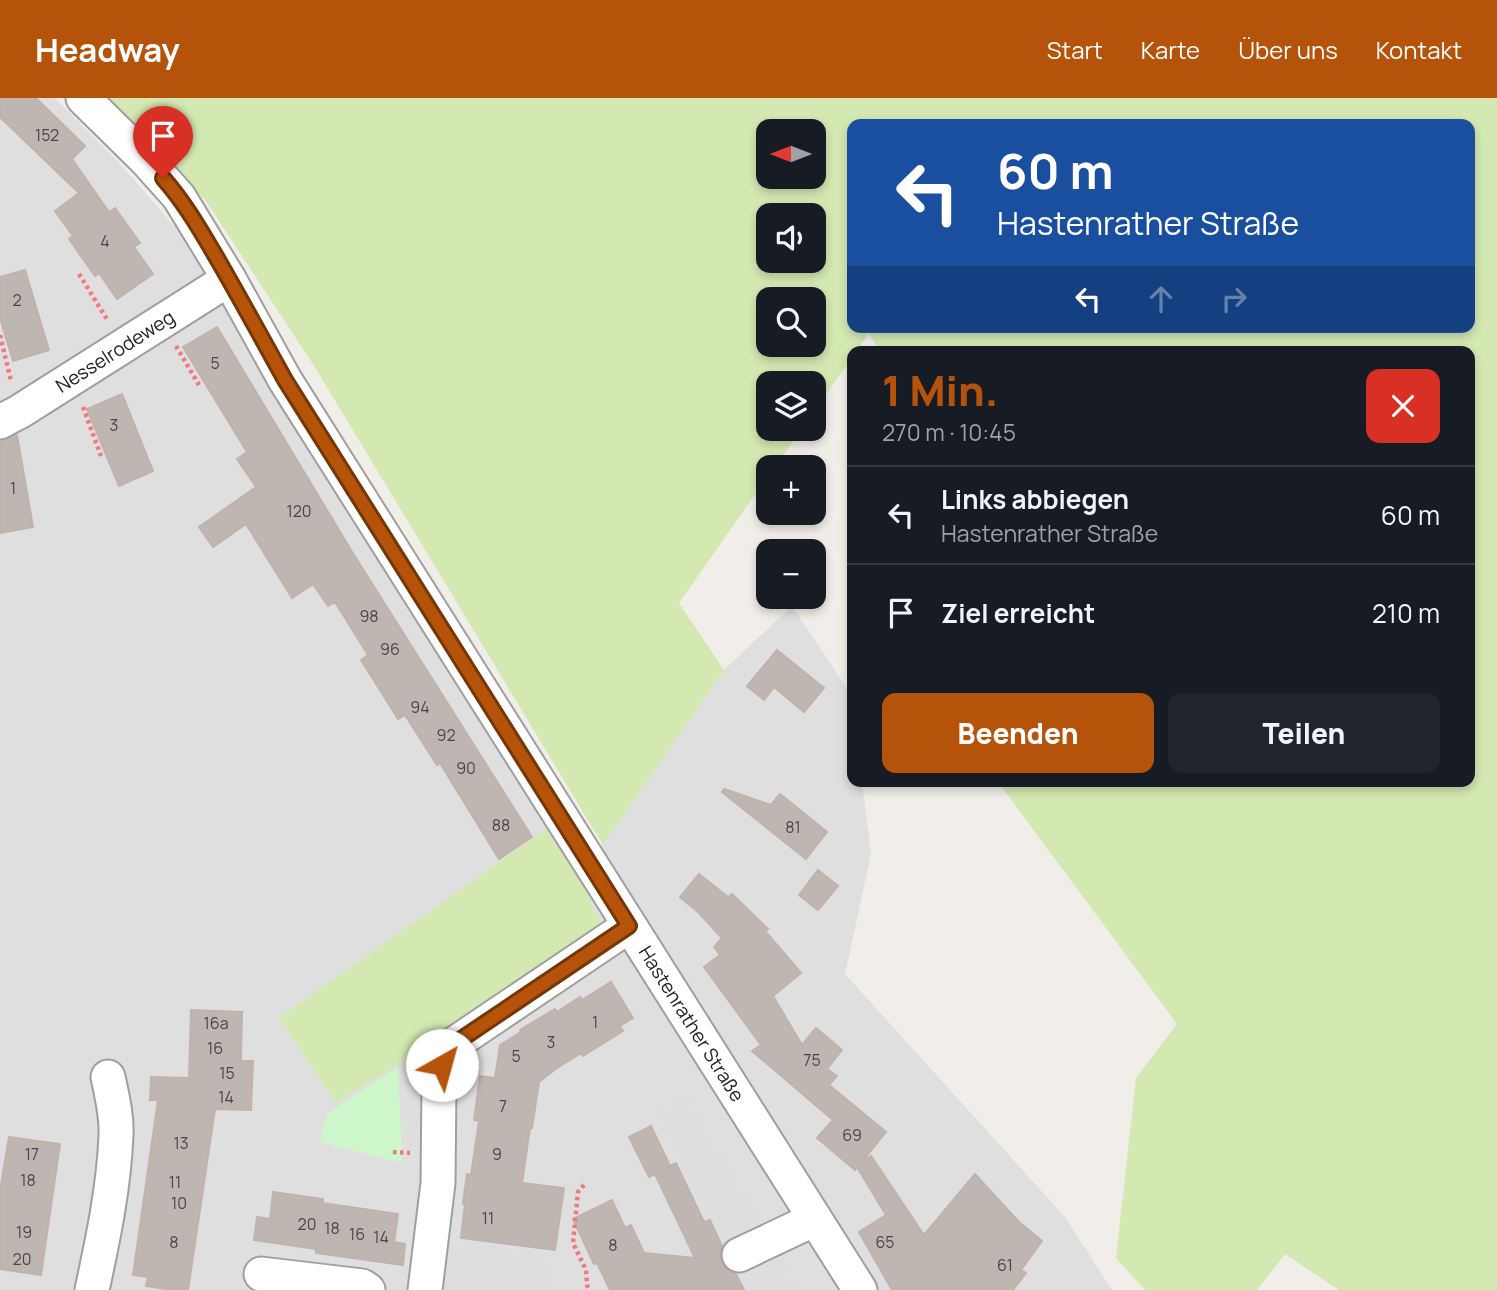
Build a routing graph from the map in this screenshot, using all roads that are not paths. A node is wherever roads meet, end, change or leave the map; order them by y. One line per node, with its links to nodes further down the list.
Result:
1 (83, 98): 2 (street, Hastenrather Straße)
2 (229, 279): 3 (street, Nesselrodeweg); 4 (street, Hastenrather Straße)
3 (9, 417)
4 (629, 926): 6 (street, Hastenrather Straße); 11 (street)
5 (108, 1077): 9 (street)
6 (815, 1219): 7 (street); 12 (street, Hastenrather Straße)
7 (739, 1255)
8 (261, 1274): 10 (street)
9 (92, 1290)
10 (368, 1290)
11 (425, 1290)
12 (860, 1290)

